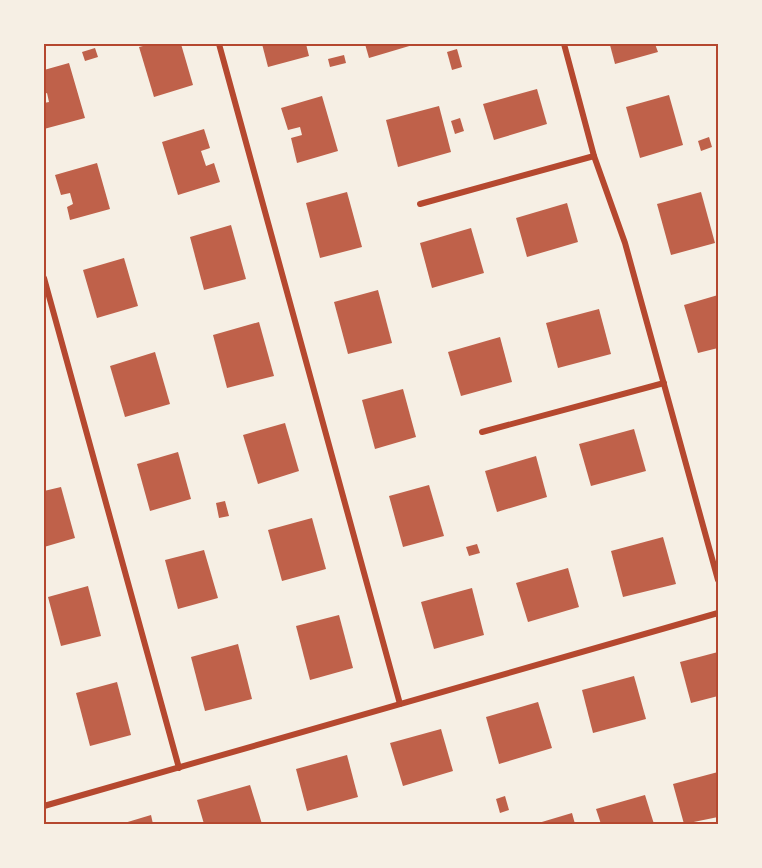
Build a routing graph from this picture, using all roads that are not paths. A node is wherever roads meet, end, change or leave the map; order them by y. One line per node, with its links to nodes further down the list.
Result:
1 (219, 44): 10 (street)
2 (564, 44): 3 (street)
3 (594, 156): 4 (street); 6 (street)
4 (420, 204)
5 (44, 278): 11 (street)
6 (664, 383): 7 (street); 8 (street)
7 (482, 432)
8 (718, 580)
9 (718, 613): 10 (street)
10 (400, 704): 11 (street)
11 (179, 768): 12 (street)
12 (44, 806)

